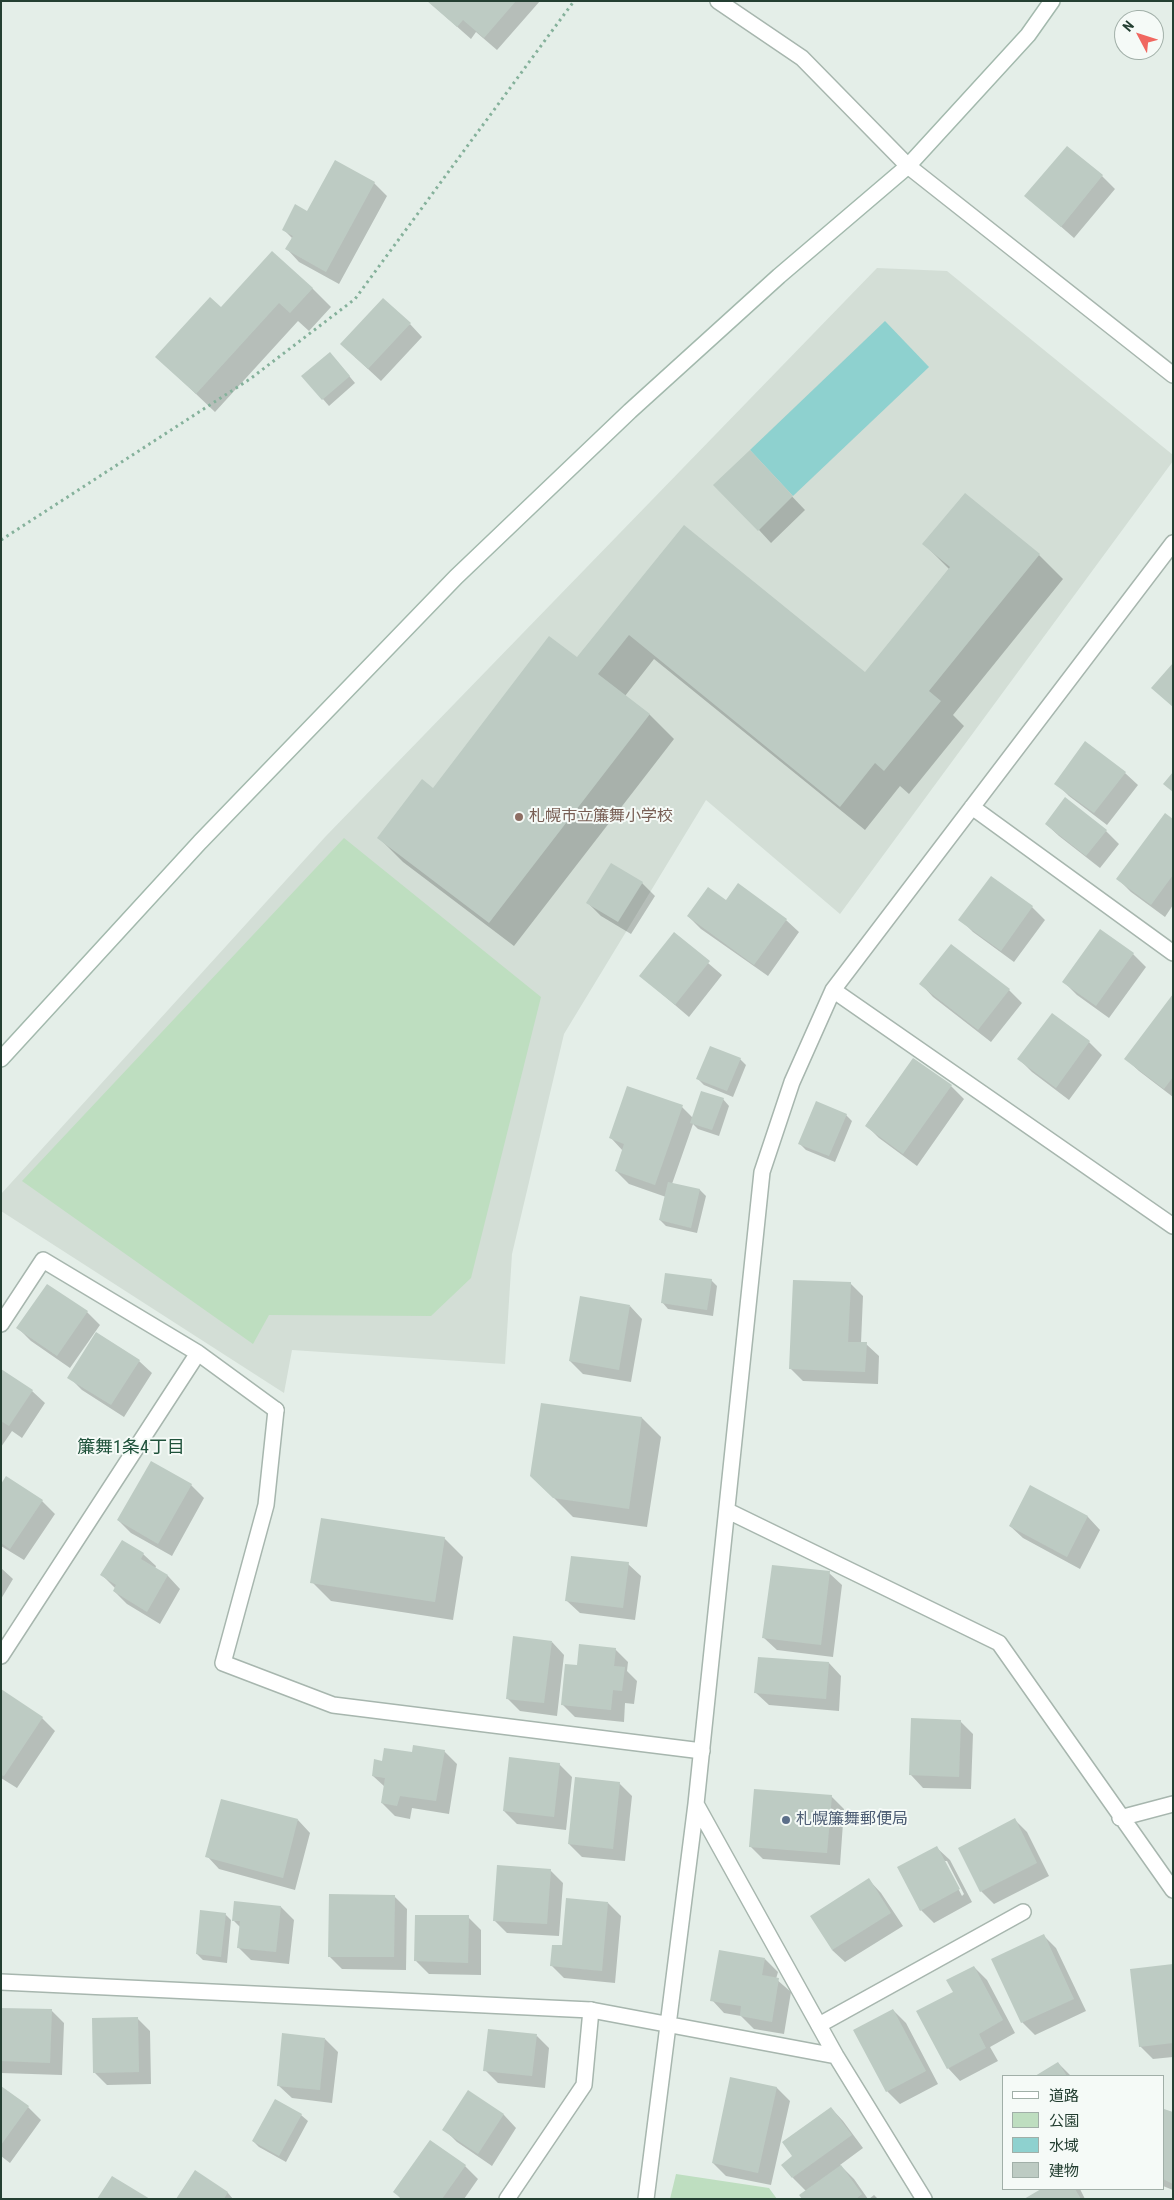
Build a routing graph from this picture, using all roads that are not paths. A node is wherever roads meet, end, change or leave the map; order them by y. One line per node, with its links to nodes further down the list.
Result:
1 (718, 1): 3 (street)
2 (1052, 1): 3 (street)
3 (908, 166): 4 (street); 9 (street)
4 (1173, 375)
5 (1173, 544): 6 (street)
6 (972, 807): 7 (street); 8 (street)
7 (1173, 953)
8 (834, 990): 10 (street); 13 (street)
9 (1, 1060)
10 (1173, 1226)
11 (1, 1324): 12 (street)
12 (198, 1354): 14 (street); 15 (street)
13 (728, 1511): 15 (street); 18 (street)
14 (1, 1656)
15 (702, 1751): 16 (street)
16 (696, 1804): 23 (street); 24 (street)
17 (1173, 1804): 18 (street)
18 (1120, 1818): 19 (street)
19 (1173, 1890)
20 (1023, 1912): 24 (street)
21 (1, 1982): 22 (street)
22 (591, 2010): 23 (street); 26 (street)
23 (669, 2024): 25 (street); 27 (street)
24 (820, 2025): 25 (street)
25 (836, 2056): 28 (street)
26 (507, 2199)
27 (646, 2199)
28 (924, 2199)

